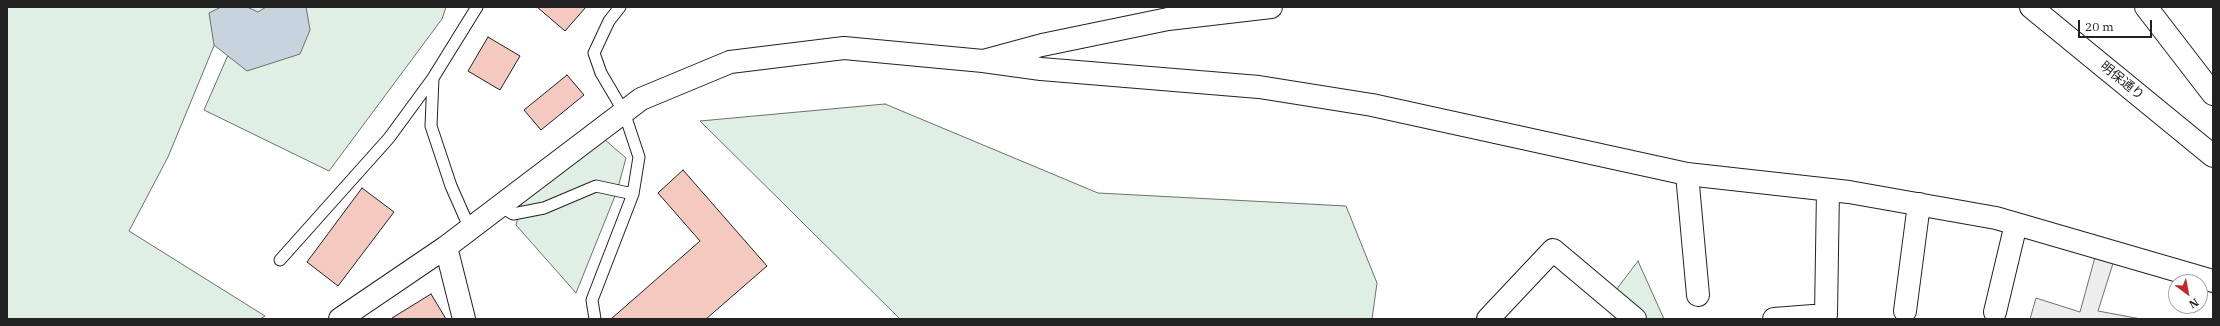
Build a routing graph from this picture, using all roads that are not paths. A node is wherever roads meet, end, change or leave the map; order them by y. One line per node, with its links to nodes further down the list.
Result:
1 (477, 7): 7 (lane)
2 (620, 7): 9 (lane)
3 (1271, 7): 6 (street)
4 (2031, 7): 10 (street, 明保通り)
5 (2146, 7): 8 (street)
6 (983, 62): 9 (street); 11 (street)
7 (433, 78): 17 (lane); 19 (lane)
8 (2213, 94)
9 (624, 112): 13 (lane); 15 (street)
10 (2213, 156)
11 (1687, 174): 12 (street); 21 (street)
12 (1828, 190): 14 (street); 24 (street)
13 (633, 194): 15 (lane); 27 (lane)
14 (1919, 204): 16 (street); 22 (street)
15 (500, 206): 17 (street)
16 (2016, 224): 20 (street); 23 (street)
17 (470, 229): 18 (street)
18 (446, 247): 25 (street); 26 (street)
19 (280, 260)
20 (2213, 281)
21 (1698, 295)
22 (1905, 311)
23 (1995, 312)
24 (1826, 317): 30 (street)
25 (340, 319)
26 (464, 319)
27 (595, 319)
28 (1488, 319): 29 (street)
29 (1635, 319)
30 (1774, 319)

